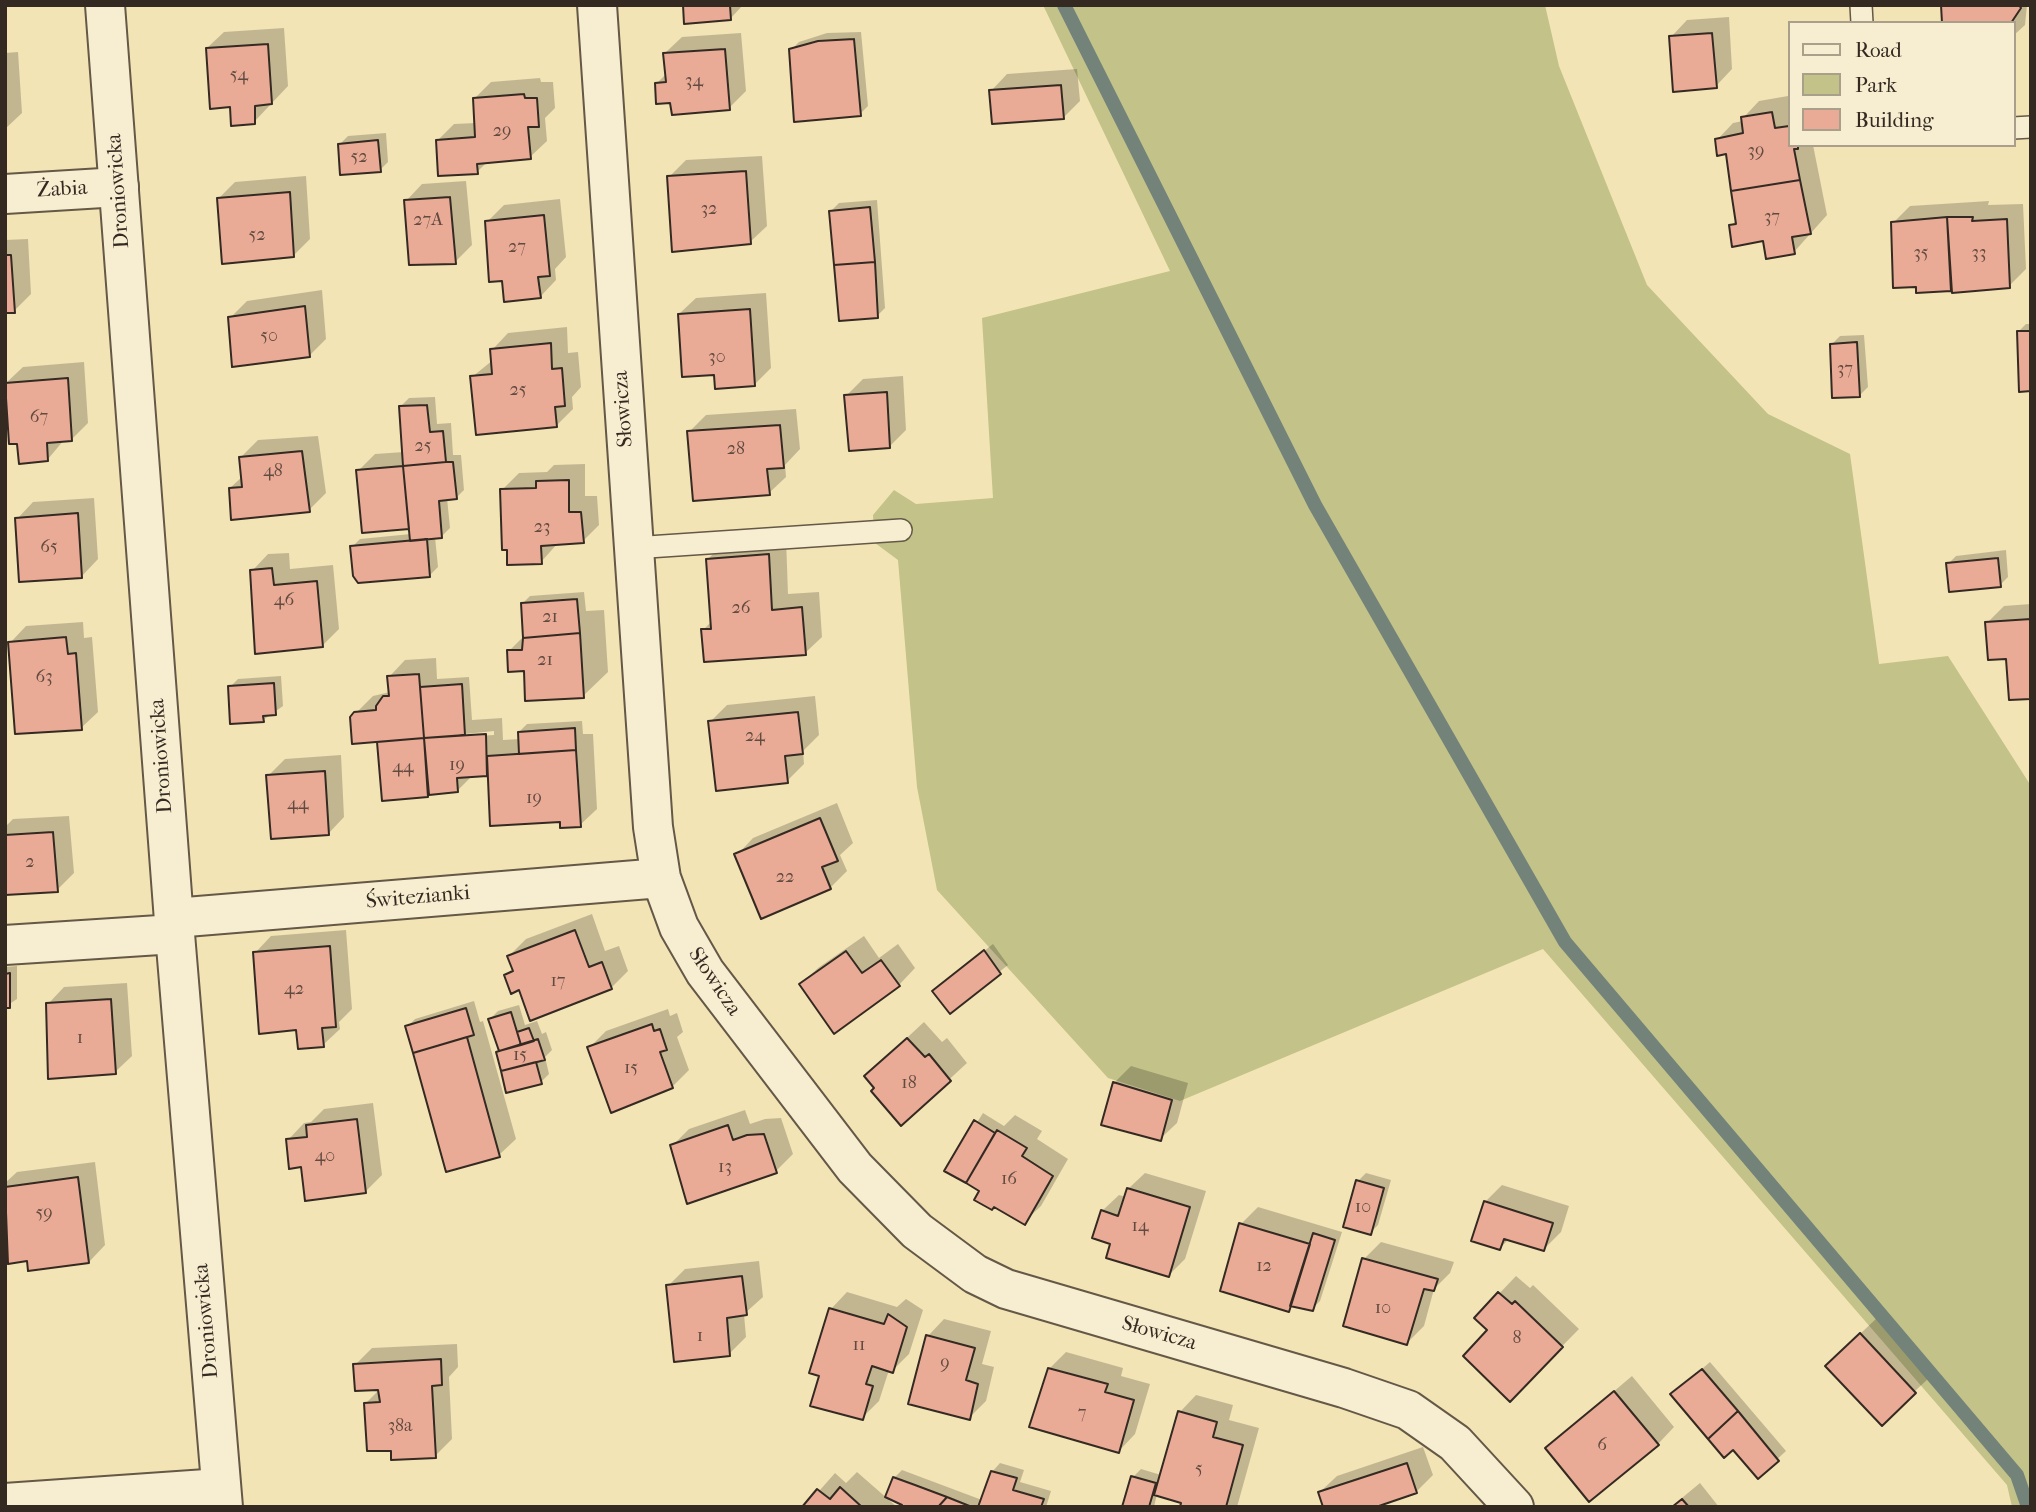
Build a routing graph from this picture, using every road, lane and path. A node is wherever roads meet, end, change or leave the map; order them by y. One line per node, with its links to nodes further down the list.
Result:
1 (105, 5): 3 (street, Droniowicka)
2 (597, 5): 6 (street, Słowicza)
3 (119, 187): 4 (street, Żabia); 8 (street, Droniowicka)
4 (5, 194)
5 (901, 530): 6 (lane)
6 (633, 548): 7 (street, Słowicza)
7 (661, 878): 8 (street, Świtezianki); 12 (street, Słowicza)
8 (175, 926): 9 (street, Świtezianki); 10 (street, Droniowicka)
9 (5, 945)
10 (222, 1498): 11 (street)
11 (5, 1503)
12 (1514, 1507)

